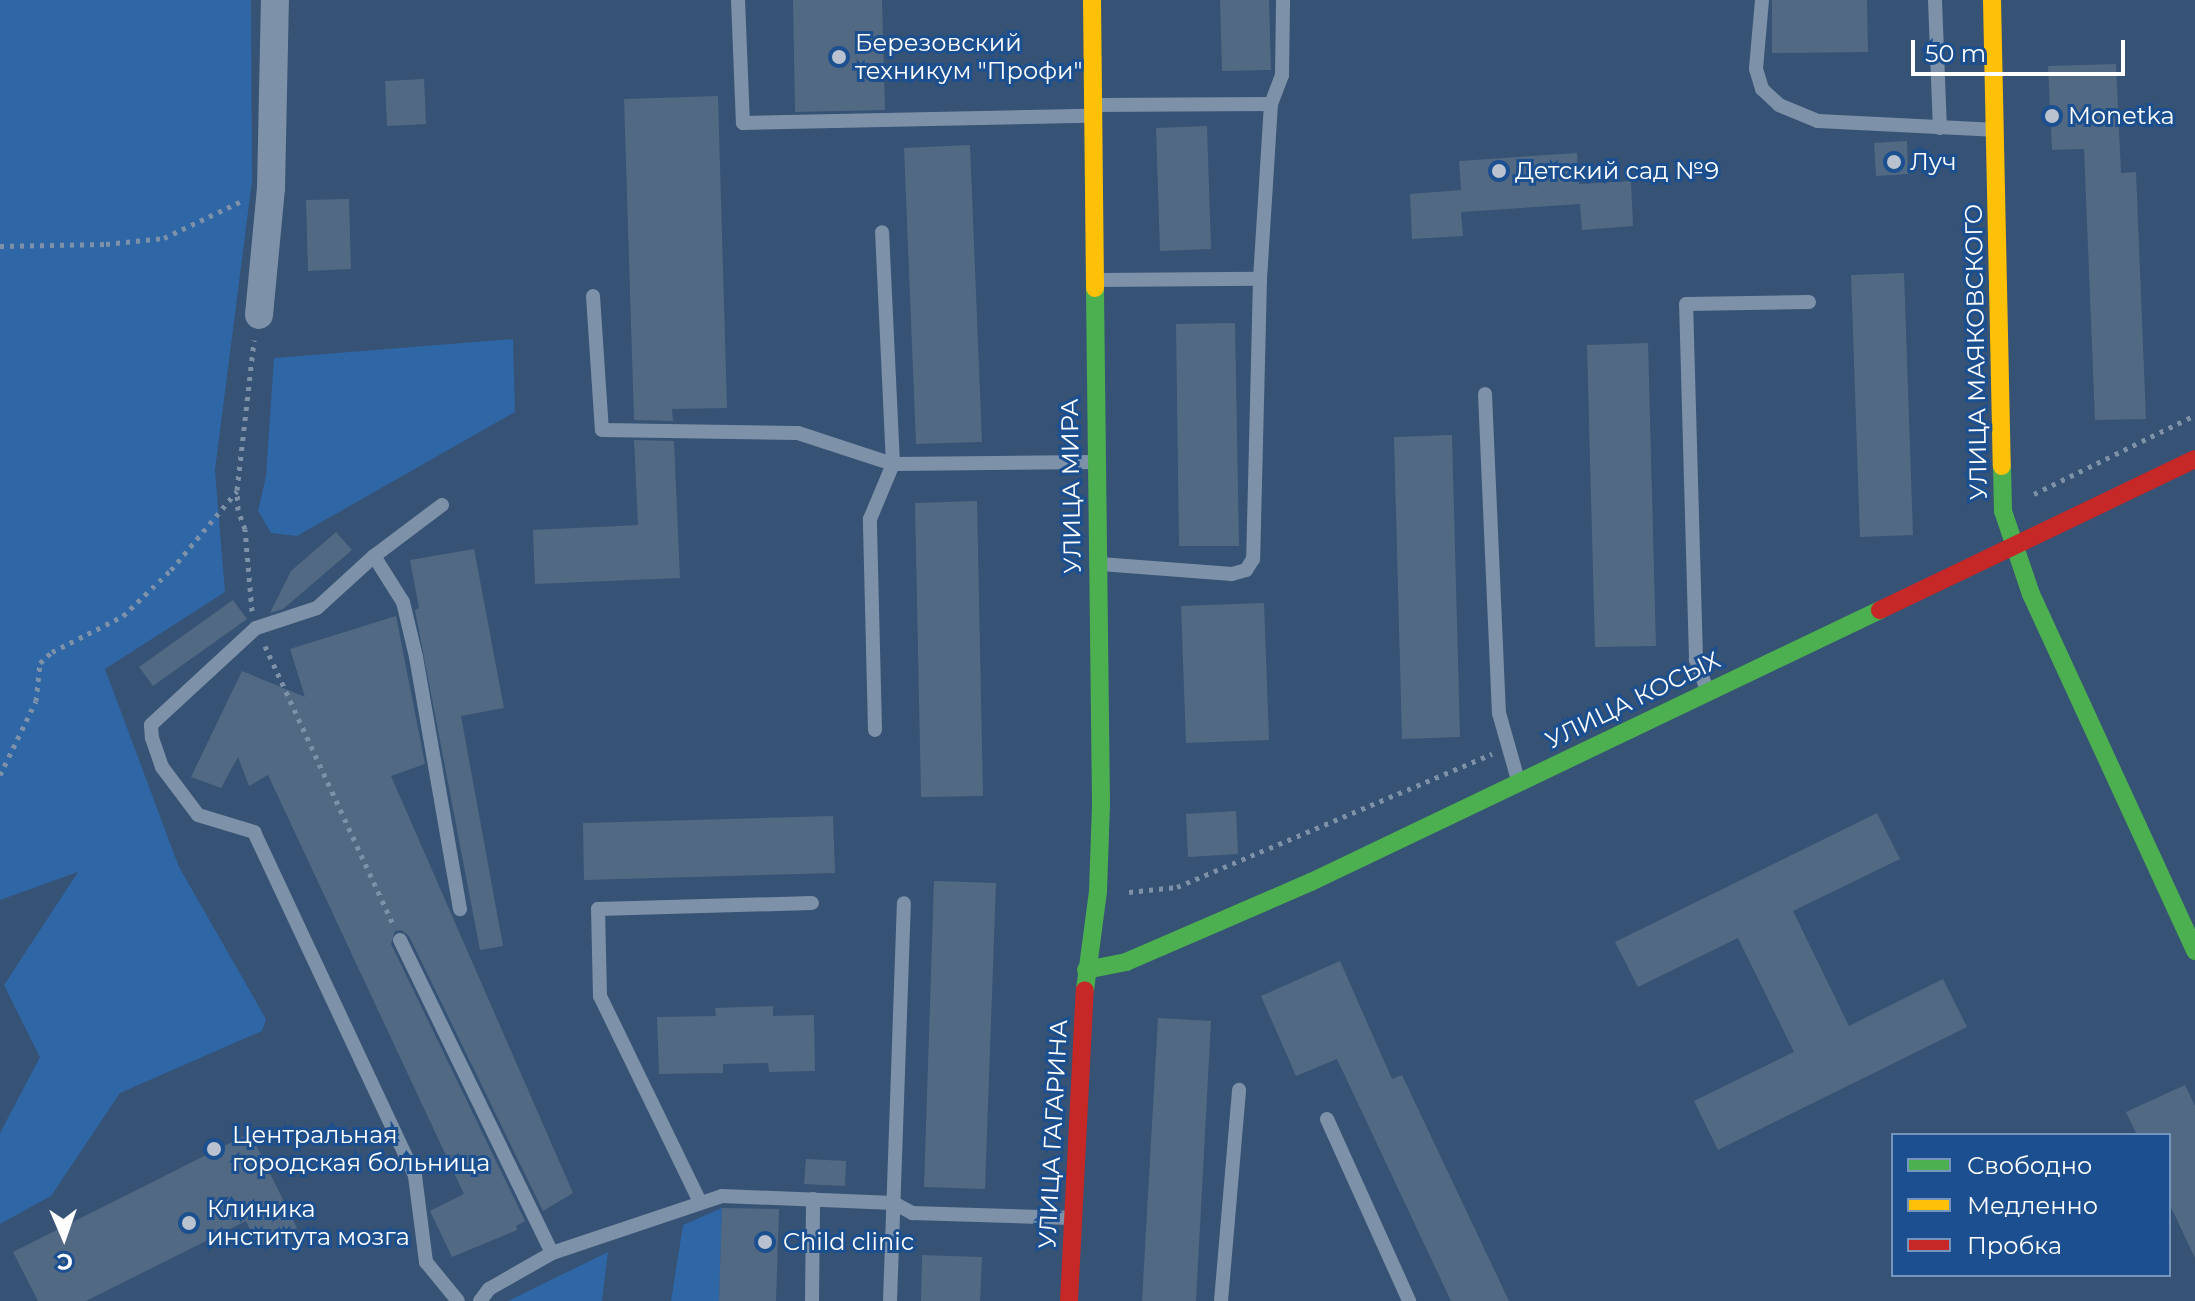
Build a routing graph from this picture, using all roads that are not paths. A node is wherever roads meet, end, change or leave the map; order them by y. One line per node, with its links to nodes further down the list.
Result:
1 (275, 0): 17 (street)
2 (738, 0): 9 (lane)
3 (1092, 0): 9 (street, УЛИЦА МИРА)
4 (1283, 0): 8 (lane)
5 (1762, 0): 10 (lane)
6 (1935, 0): 10 (lane)
7 (1992, 0): 11 (street, УЛИЦА МАЯКОВСКОГО)
8 (1271, 104): 9 (lane); 13 (lane)
9 (1093, 110): 14 (street, УЛИЦА МИРА)
10 (1940, 128): 11 (lane)
11 (1995, 130): 23 (street, УЛИЦА МАЯКОВСКОГО)
12 (882, 232): 21 (lane)
13 (1260, 279): 14 (lane); 25 (lane)
14 (1093, 281): 20 (street, УЛИЦА МИРА)
15 (593, 296): 21 (lane)
16 (1809, 302): 26 (lane)
17 (259, 315)
18 (1485, 394): 28 (lane)
19 (2195, 459): 23 (street, УЛИЦА КОСЫХ)
20 (1094, 462): 21 (lane); 25 (street, УЛИЦА МИРА)
21 (893, 464): 27 (lane)
22 (442, 505): 24 (lane)
23 (2013, 545): 26 (street, УЛИЦА КОСЫХ); 33 (street, УЛИЦА МАЯКОВСКОГО)
24 (374, 556): 31 (lane); 42 (lane)
25 (1096, 564): 34 (street, УЛИЦА МИРА)
26 (1707, 690): 28 (street, УЛИЦА КОСЫХ)
27 (875, 730)
28 (1518, 781): 34 (street, УЛИЦА КОСЫХ)
29 (812, 903): 38 (lane)
30 (904, 903): 39 (lane)
31 (460, 909)
32 (400, 940): 41 (lane)
33 (2195, 951)
34 (1086, 970): 40 (street, УЛИЦА ГАГАРИНА)
35 (1239, 1090): 47 (lane)
36 (1327, 1119): 48 (lane)
37 (813, 1199): 38 (lane); 39 (lane); 44 (lane)
38 (700, 1202): 41 (lane)
39 (894, 1203): 40 (lane); 45 (lane)
40 (1073, 1218): 46 (street, УЛИЦА ГАГАРИНА)
41 (552, 1253): 43 (lane)
42 (458, 1301)
43 (480, 1301)
44 (812, 1301)
45 (890, 1301)
46 (1069, 1301)
47 (1221, 1301)
48 (1409, 1301)

